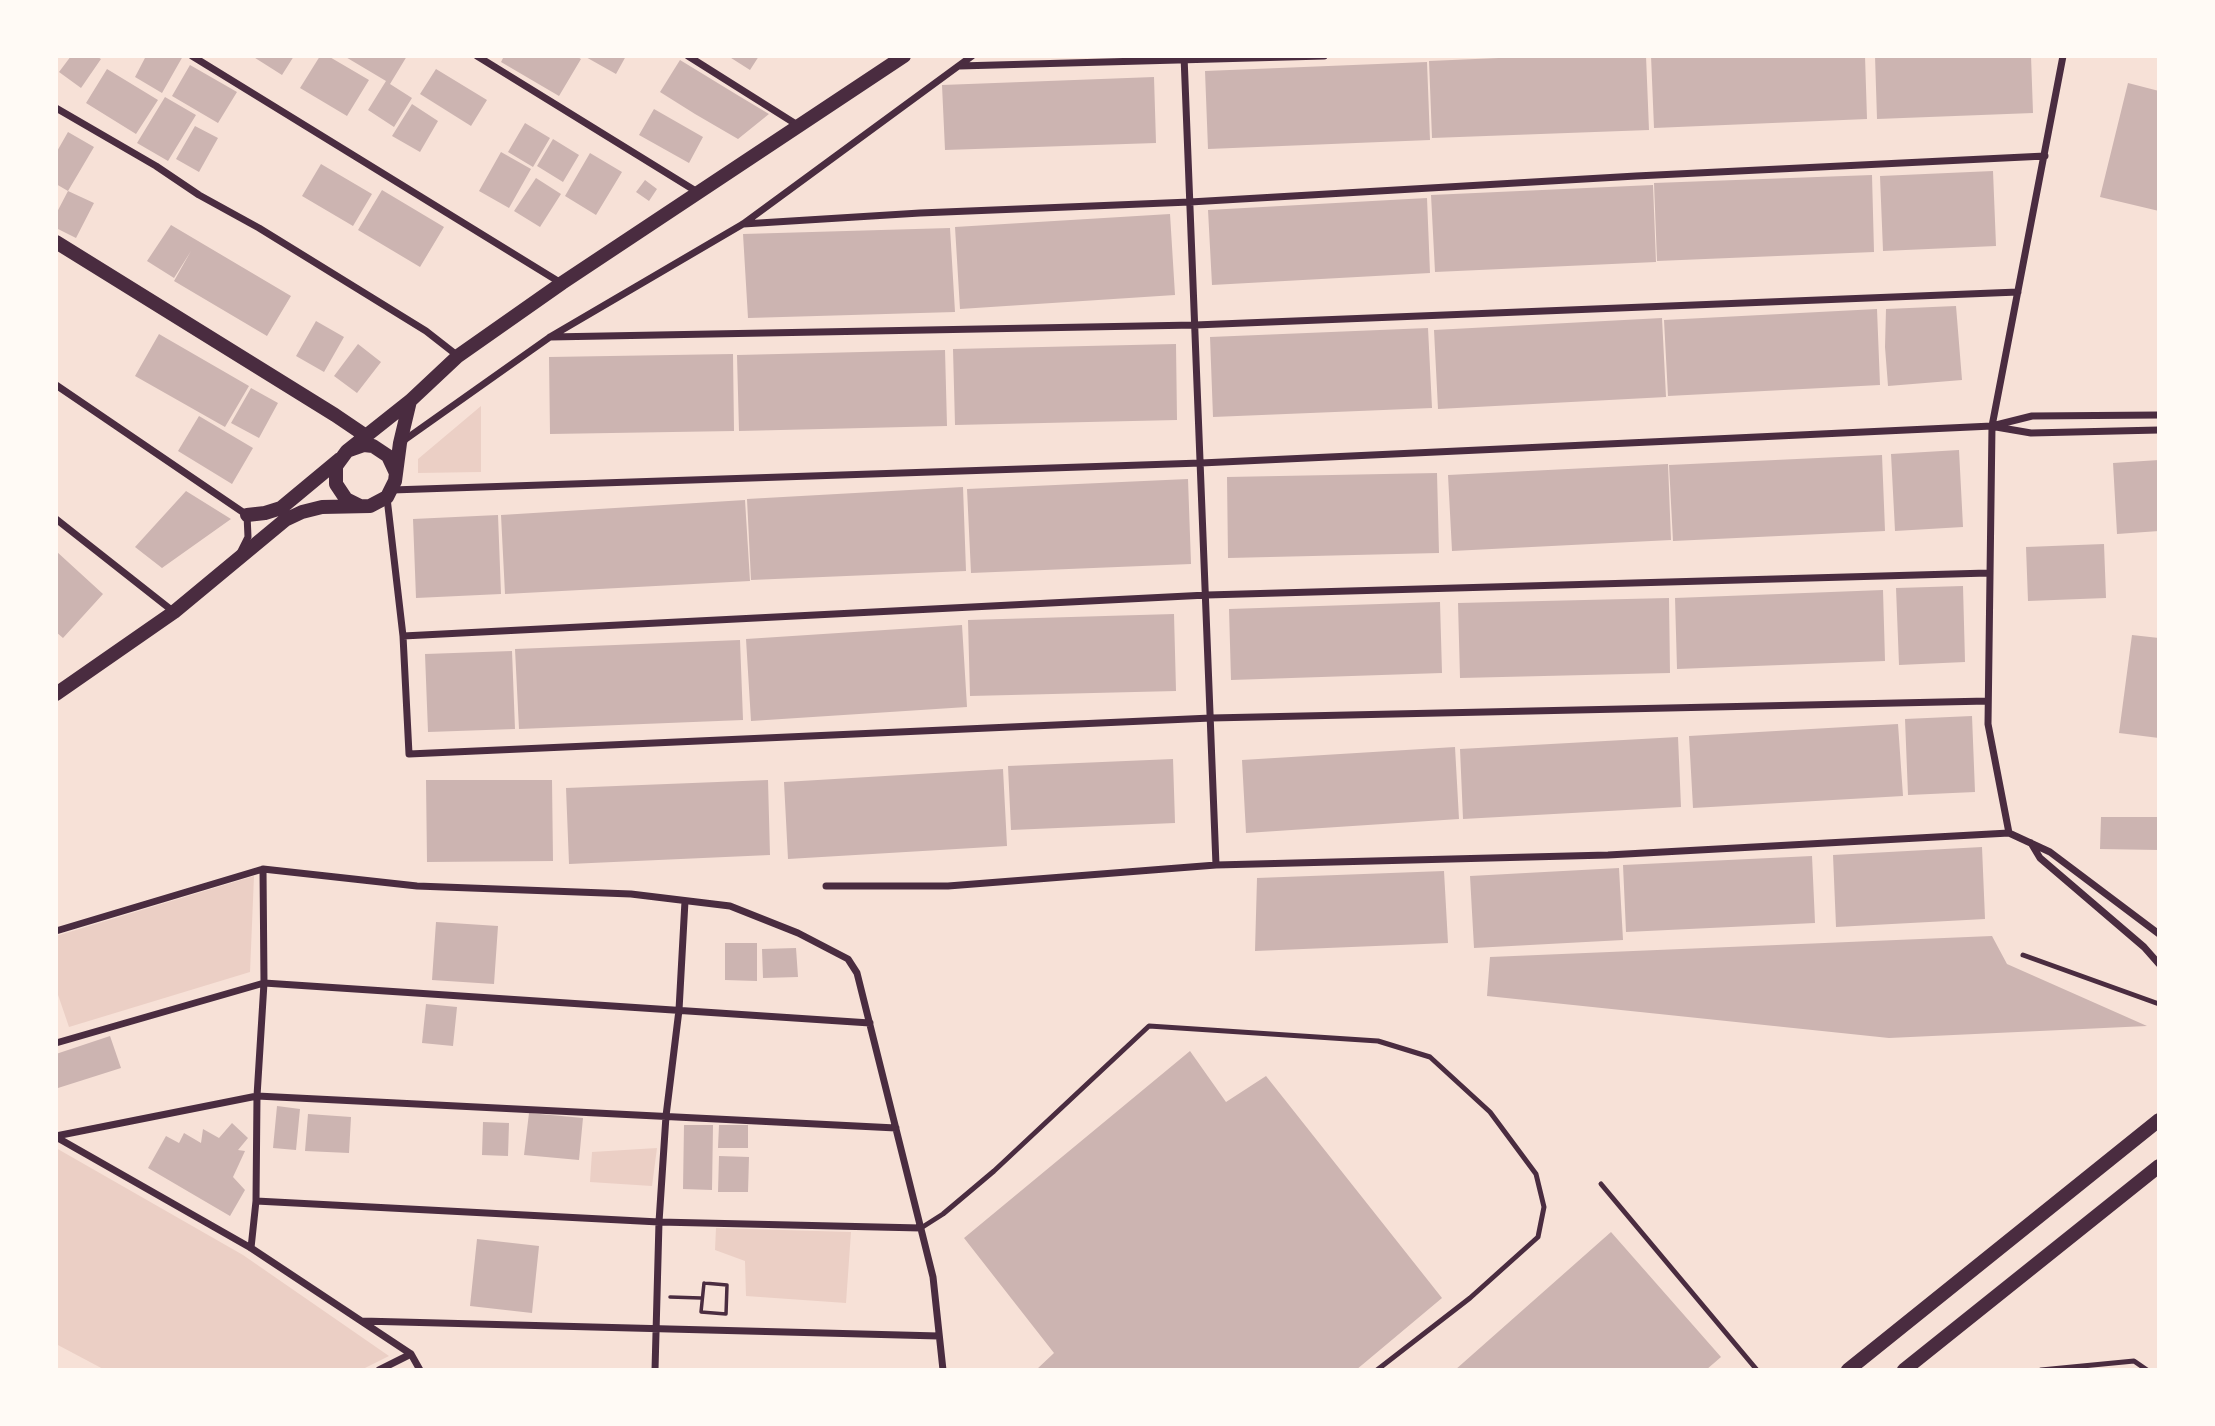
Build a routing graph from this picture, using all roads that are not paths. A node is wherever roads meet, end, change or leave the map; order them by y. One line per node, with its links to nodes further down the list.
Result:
1 (192, 56): 17 (street)
2 (477, 56): 13 (street)
3 (688, 56): 11 (street)
4 (904, 56): 11 (main road)
5 (972, 56): 9 (street)
6 (1324, 56): 8 (street)
7 (2063, 56): 12 (street)
8 (1184, 59): 9 (street); 14 (street)
9 (958, 66): 15 (street)
10 (56, 108): 21 (street)
11 (800, 127): 13 (main road)
12 (2045, 156): 14 (street); 18 (street)
13 (699, 193): 17 (main road)
14 (1190, 202): 15 (street); 19 (street)
15 (743, 224): 20 (street)
16 (56, 242): 27 (main road)
17 (562, 283): 21 (main road)
18 (2018, 292): 19 (street); 25 (street)
19 (1195, 325): 20 (street); 30 (street)
20 (550, 337): 28 (street)
21 (458, 356): 23 (main road)
22 (56, 385): 34 (street)
23 (410, 401): 27 (main road); 28 (main road)
24 (2159, 415): 25 (street)
25 (1992, 426): 26 (street); 30 (street); 37 (street)
26 (2159, 430)
27 (366, 436): 29 (main road)
28 (400, 443): 31 (main road)
29 (344, 454): 31 (main road); 33 (main road); 34 (main road)
30 (1201, 463): 32 (street); 38 (street)
31 (395, 472): 32 (main road)
32 (389, 493): 33 (main road); 40 (street)
33 (362, 506): 36 (main road)
34 (247, 515): 36 (street)
35 (56, 519): 39 (street)
36 (239, 558): 39 (main road)
37 (1988, 573): 38 (street); 42 (street)
38 (1207, 595): 40 (street); 43 (street)
39 (174, 612): 41 (main road)
40 (403, 636): 43 (street)
41 (56, 694)
42 (1988, 701): 43 (street); 44 (street)
43 (1211, 718): 46 (street)
44 (2009, 833): 45 (street); 46 (street)
45 (2031, 843): 51 (street); 53 (street)
46 (1216, 865): 48 (street)
47 (263, 869): 49 (street); 50 (street); 54 (street)
48 (826, 886)
49 (685, 901): 56 (street); 57 (street)
50 (56, 930)
51 (2159, 934)
52 (2023, 955): 55 (lane)
53 (2159, 964)
54 (264, 983): 56 (street); 58 (street); 59 (street)
55 (2159, 1004)
56 (679, 1010): 57 (street); 60 (street)
57 (870, 1023): 62 (street)
58 (56, 1043)
59 (257, 1096): 60 (street); 63 (street); 66 (street)
60 (666, 1116): 62 (street); 67 (street)
61 (2159, 1120): 80 (main road)
62 (896, 1128): 68 (street)
63 (56, 1136): 69 (street)
64 (2159, 1166): 81 (main road)
65 (1601, 1184): 79 (lane)
66 (257, 1201): 67 (street); 69 (street)
67 (659, 1222): 68 (street); 71 (street)
68 (921, 1228): 72 (street); 78 (lane)
69 (251, 1248): 70 (street)
70 (362, 1321): 71 (street); 73 (street)
71 (657, 1328): 72 (street); 76 (street)
72 (939, 1336): 77 (street)
73 (411, 1354): 74 (street); 75 (street)
74 (379, 1370)
75 (420, 1370)
76 (655, 1370)
77 (943, 1370)
78 (1377, 1370)
79 (1757, 1370)
80 (1848, 1370)
81 (1904, 1370)
82 (2041, 1370): 83 (lane)
83 (2147, 1370)

